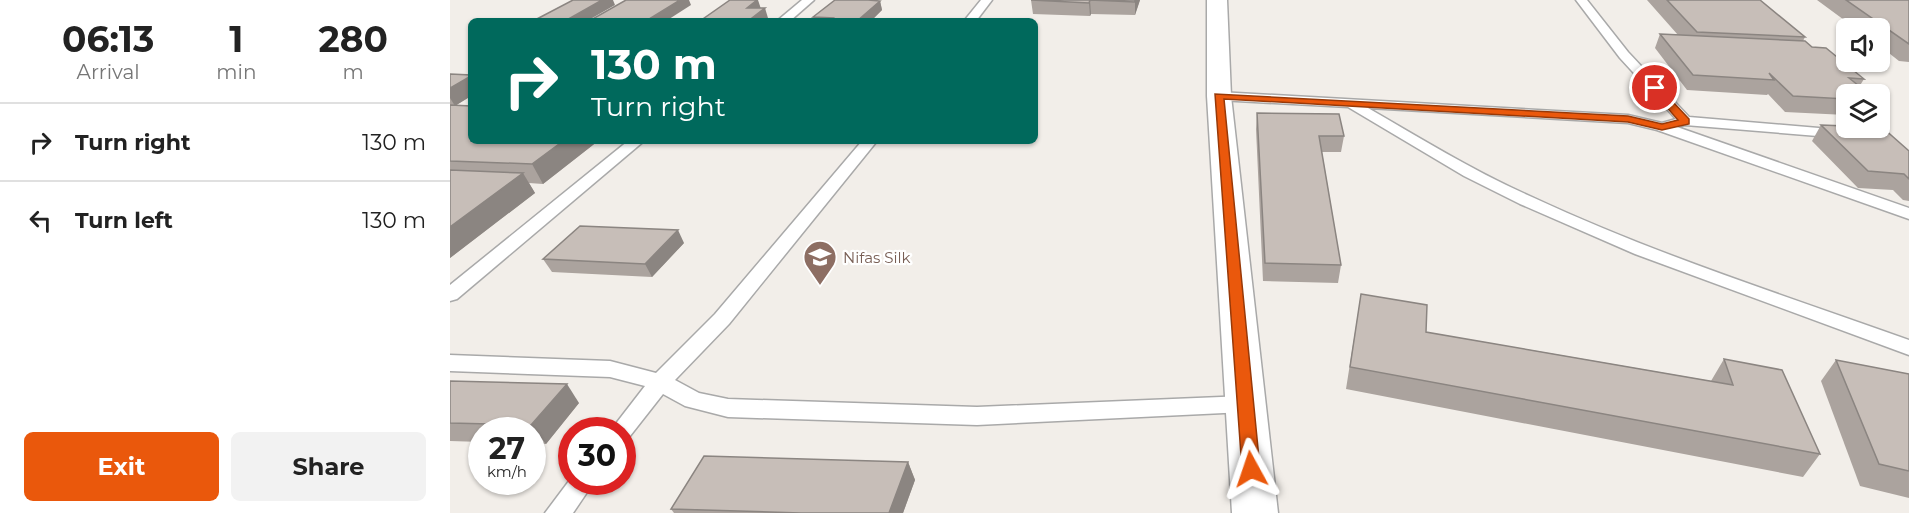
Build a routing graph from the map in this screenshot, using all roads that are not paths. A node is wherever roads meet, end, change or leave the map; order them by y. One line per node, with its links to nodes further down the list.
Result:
1 (809, 0): 5 (lane)
2 (987, 0): 6 (lane)
3 (1217, 0): 7 (street)
4 (1581, 0): 9 (lane)
5 (787, 18)
6 (972, 18)
7 (1219, 96): 8 (lane); 19 (street)
8 (1349, 103): 10 (lane); 16 (lane)
9 (1686, 121): 10 (lane); 11 (lane)
10 (1662, 127): 14 (lane)
11 (1836, 134)
12 (633, 144): 15 (lane)
13 (868, 144): 18 (lane)
14 (1909, 214)
15 (450, 295)
16 (1909, 348)
17 (450, 363): 18 (lane)
18 (660, 382): 19 (lane); 20 (lane)
19 (1245, 404): 23 (street)
20 (632, 417)
21 (572, 495): 22 (lane)
22 (558, 513)
23 (1255, 513)

